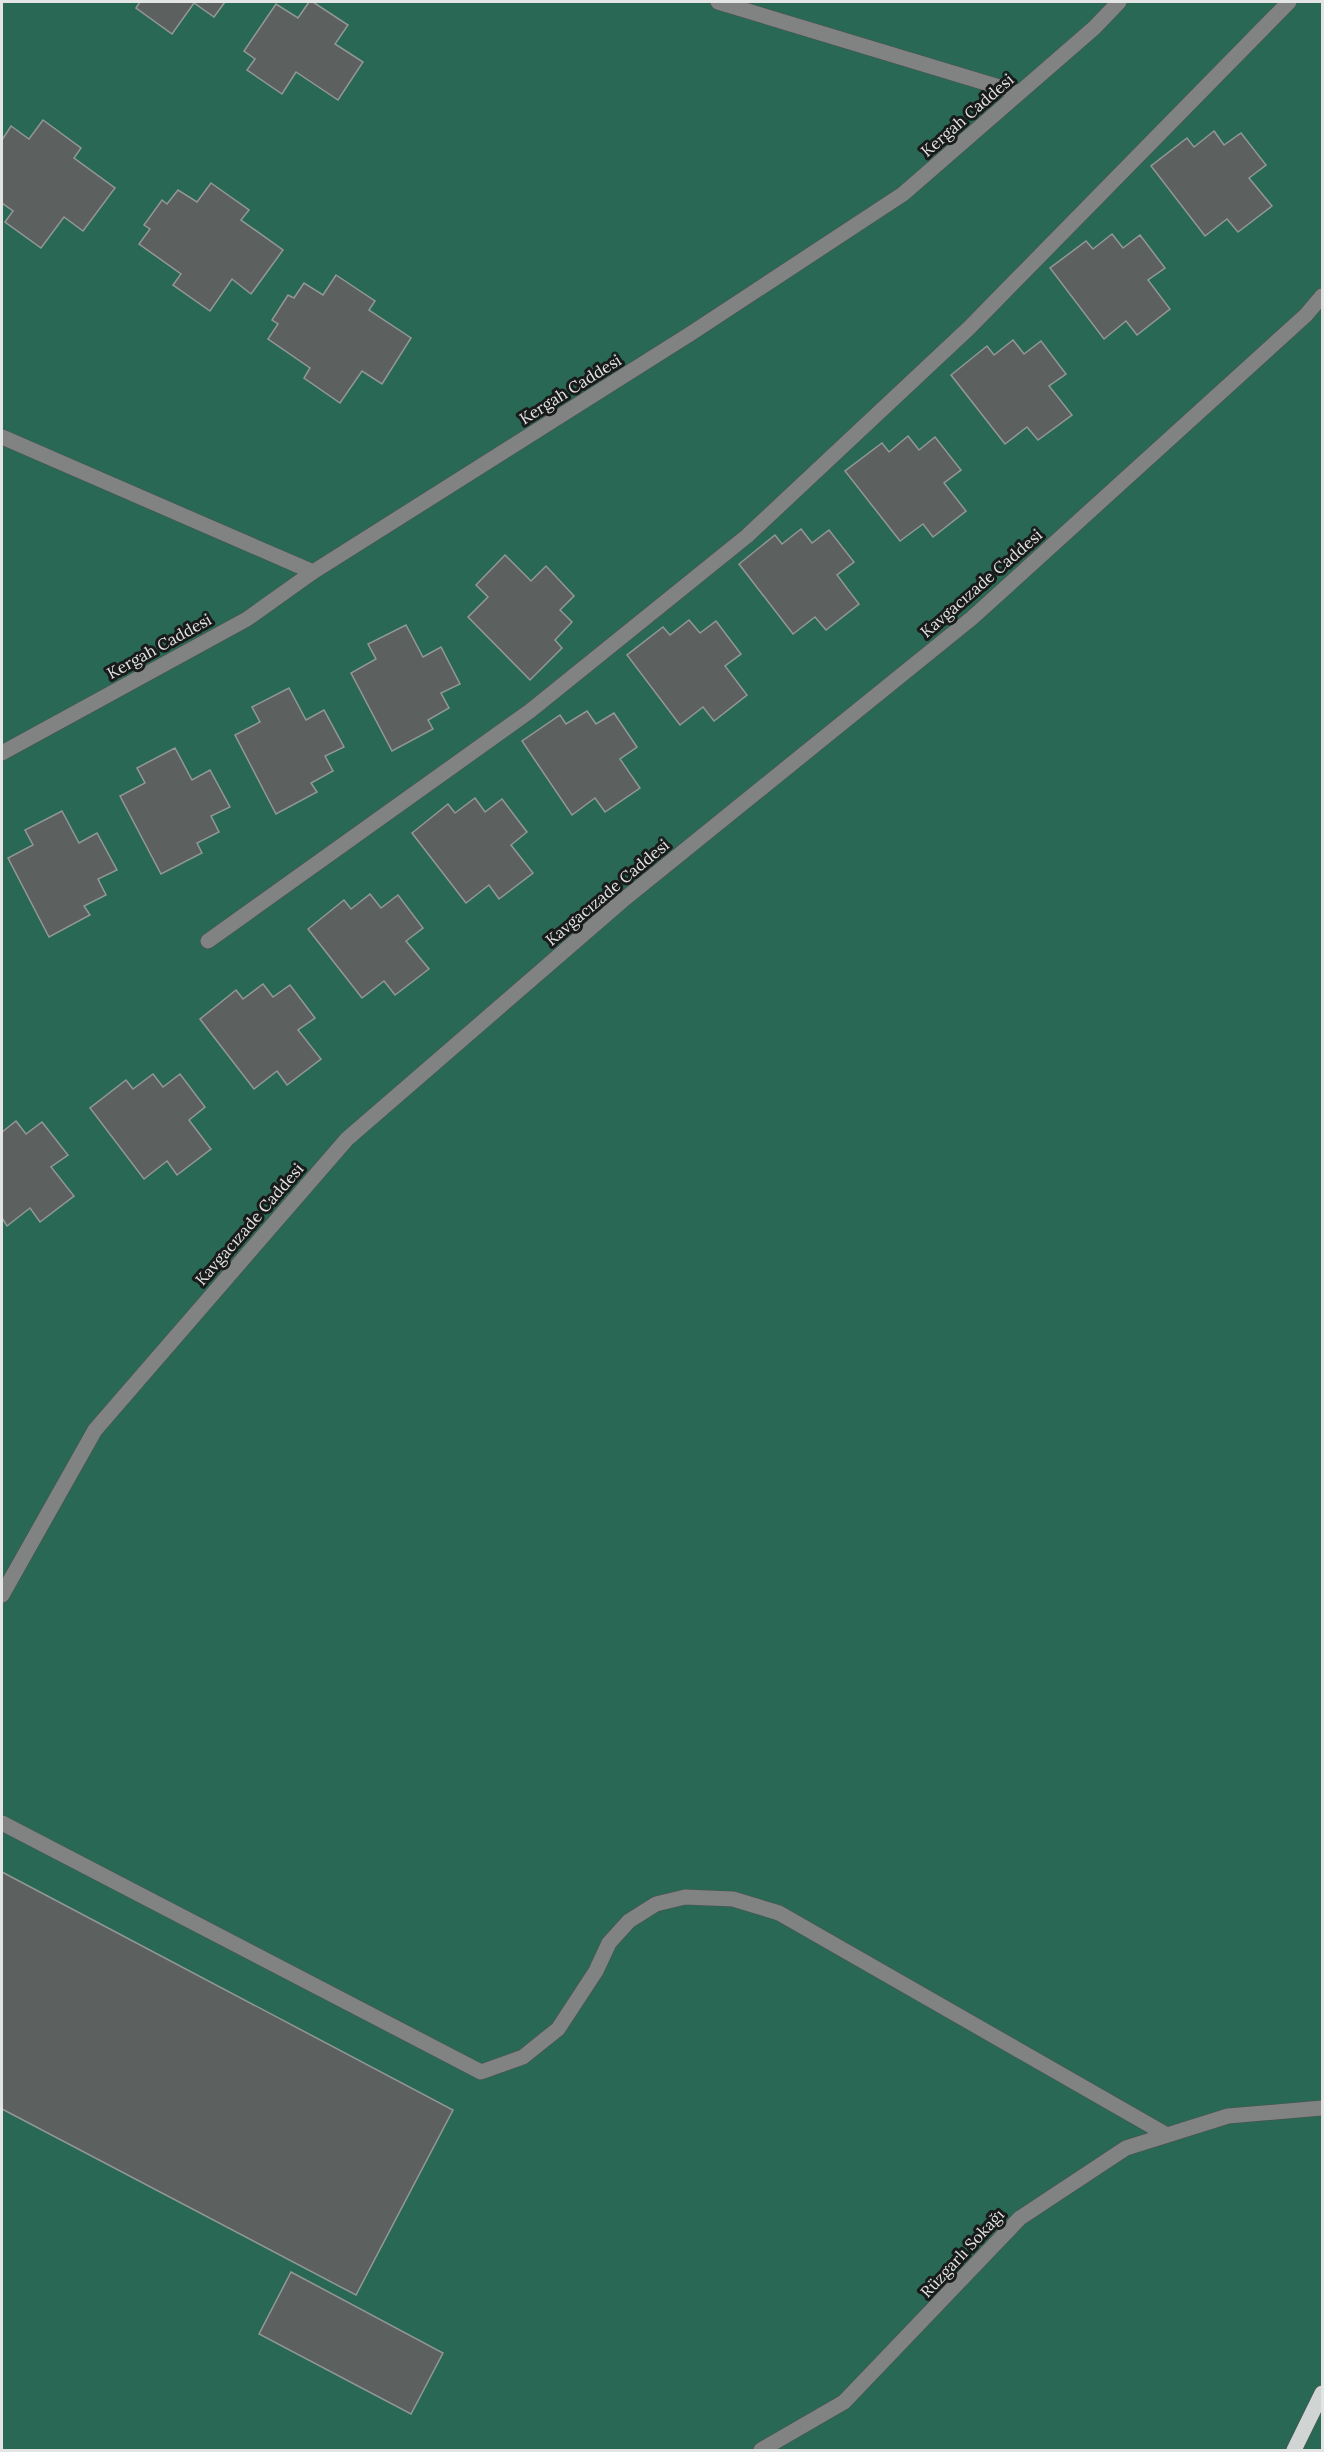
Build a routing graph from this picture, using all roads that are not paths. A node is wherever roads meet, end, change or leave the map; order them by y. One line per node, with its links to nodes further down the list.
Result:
1 (718, 2): 4 (street)
2 (1119, 2): 4 (street, Kergah Caddesi)
3 (1289, 2): 9 (street)
4 (1019, 93): 7 (street, Kergah Caddesi)
5 (1323, 296): 10 (street, Kavgacızade Caddesi)
6 (2, 437): 7 (street)
7 (313, 572): 8 (street, Kergah Caddesi)
8 (2, 753)
9 (208, 941)
10 (2, 1595)
11 (2, 1823): 13 (street)
12 (1323, 2108): 13 (street, Rüzgarlı Sokağı)
13 (1167, 2135): 15 (street, Rüzgarlı Sokağı)
14 (1323, 2393): 16 (main road)
15 (761, 2451)
16 (1294, 2451)

